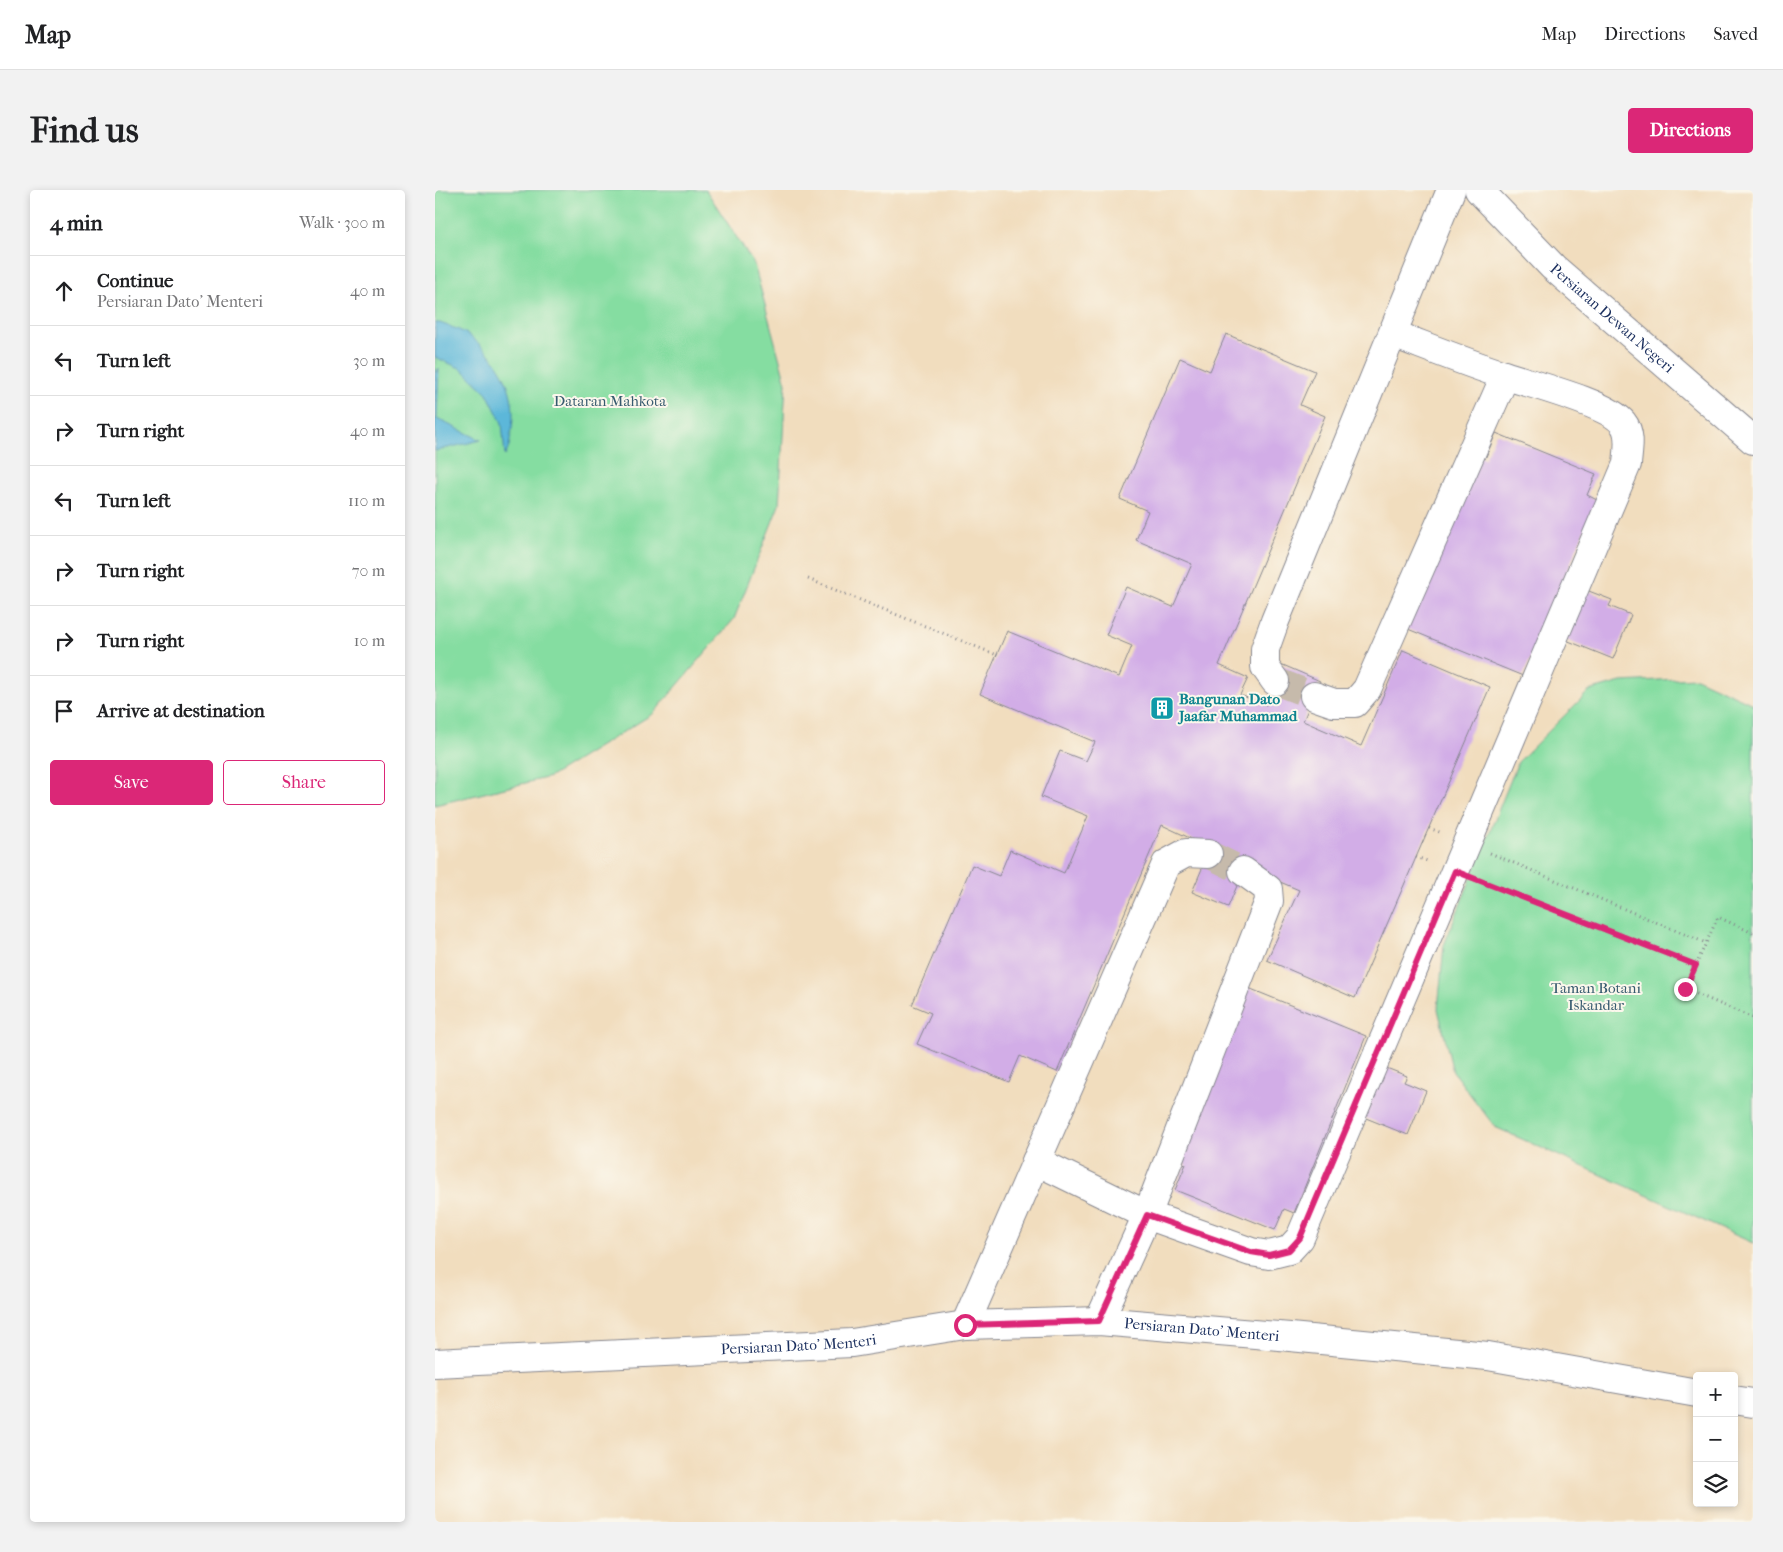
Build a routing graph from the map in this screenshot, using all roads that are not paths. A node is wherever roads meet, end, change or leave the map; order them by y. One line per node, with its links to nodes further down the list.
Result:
1 (1451, 190): 3 (street)
2 (1479, 190): 5 (street, Persiaran Dewan Negeri)
3 (1393, 334): 4 (street); 6 (street)
4 (1505, 376): 7 (street); 11 (street)
5 (1753, 440)
6 (1275, 681)
7 (1314, 696)
8 (1208, 854): 10 (street)
9 (1243, 871): 11 (street)
10 (1036, 1162): 11 (street); 13 (street)
11 (1147, 1215): 12 (street)
12 (1099, 1321): 13 (street, Persiaran Dato' Menteri); 15 (street, Persiaran Dato' Menteri)
13 (965, 1325): 14 (street, Persiaran Dato' Menteri)
14 (435, 1362)
15 (1693, 1393)
16 (1738, 1401): 17 (street)
17 (1753, 1403)

